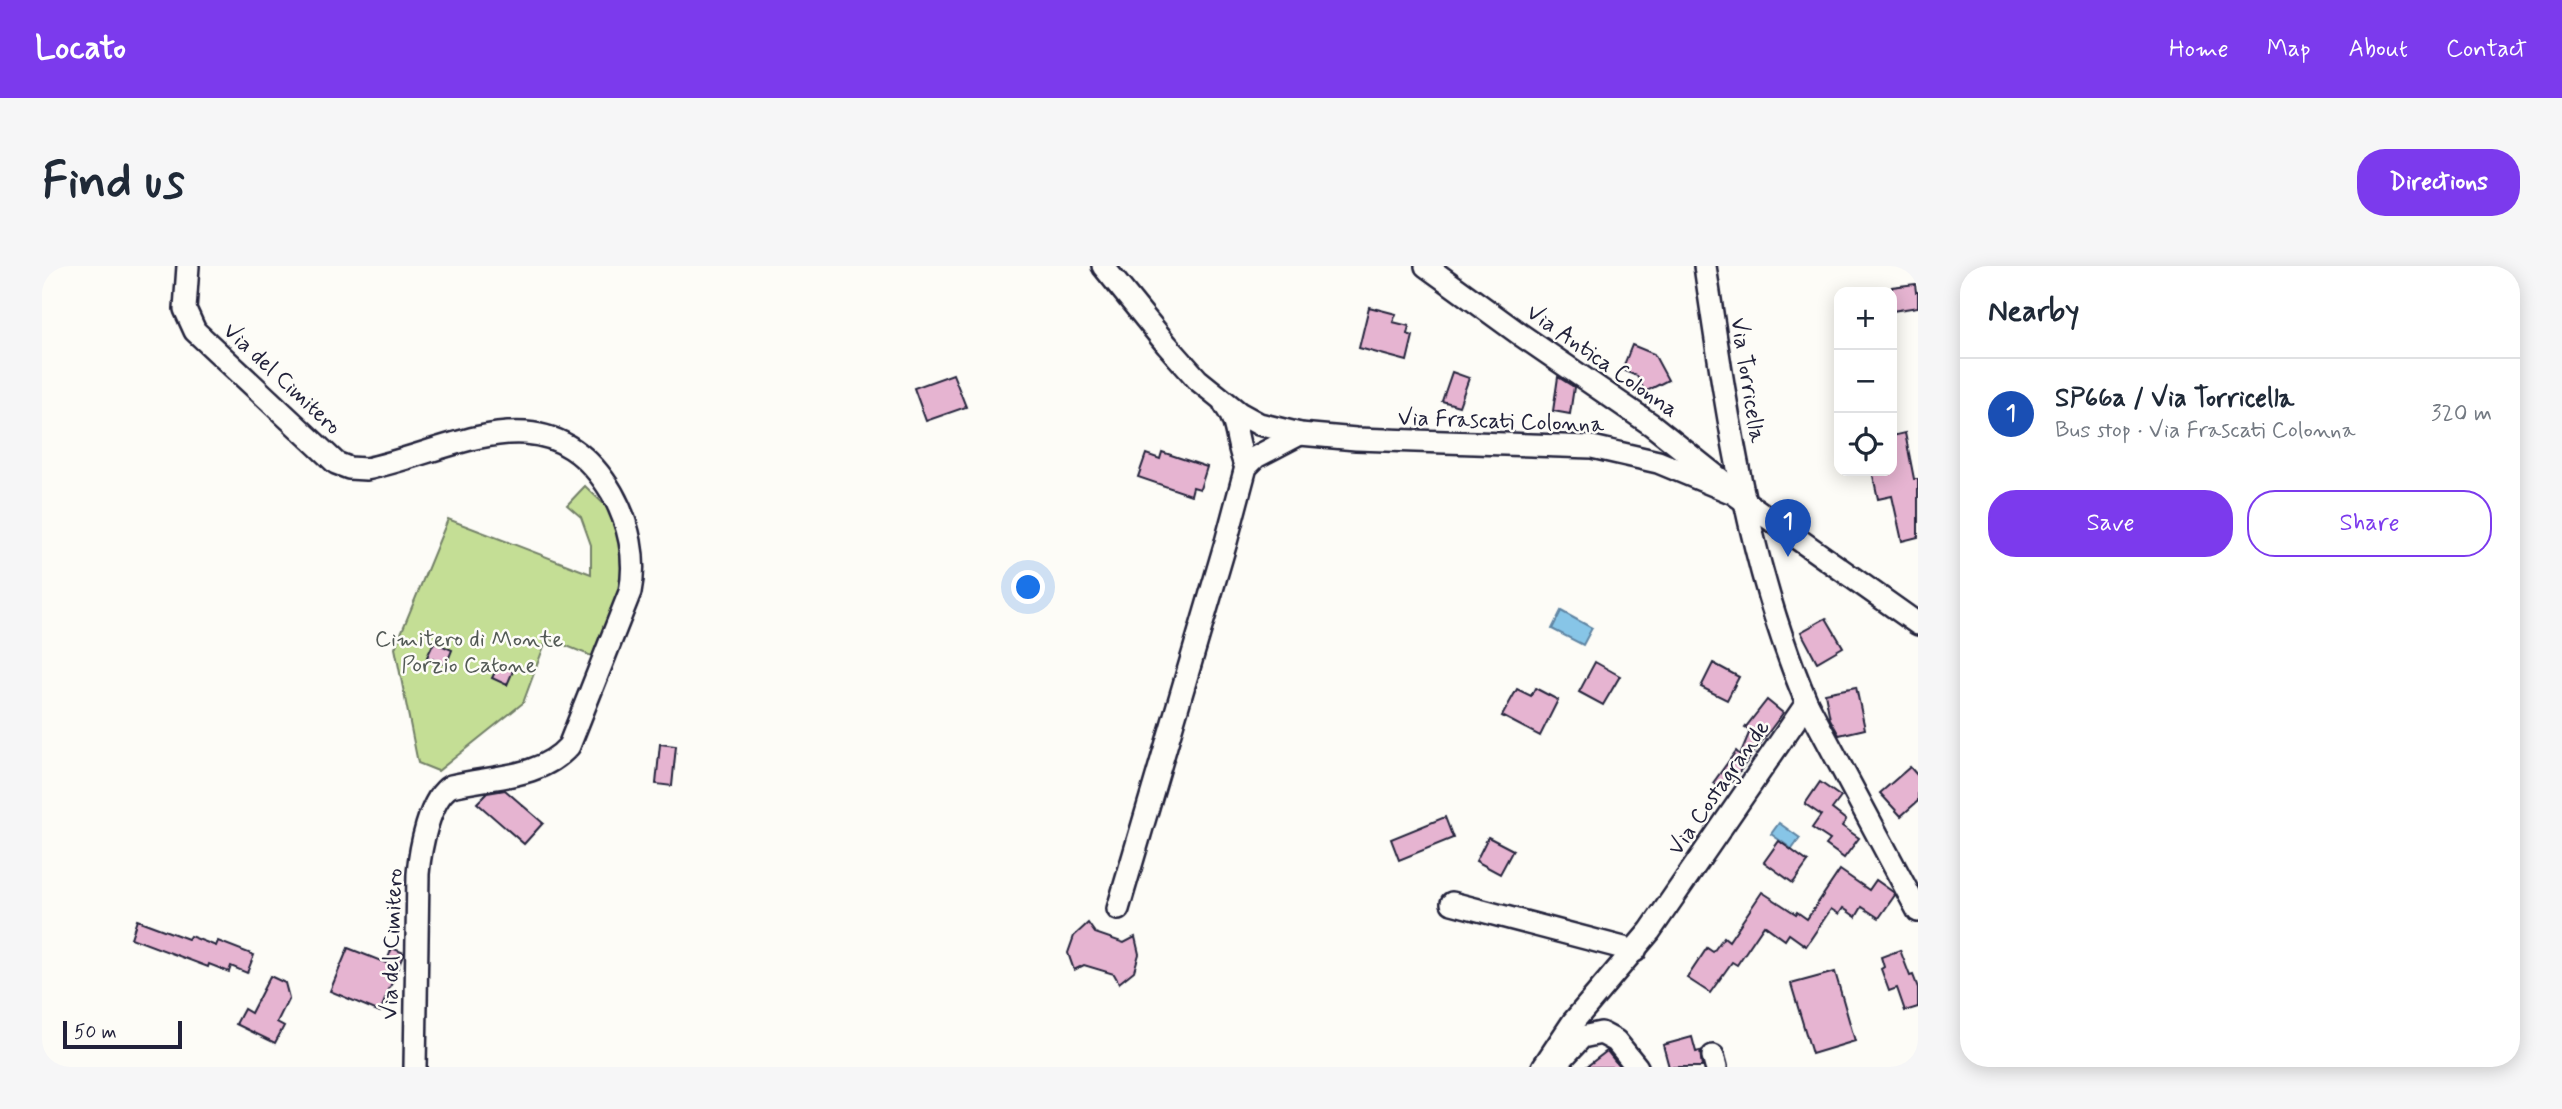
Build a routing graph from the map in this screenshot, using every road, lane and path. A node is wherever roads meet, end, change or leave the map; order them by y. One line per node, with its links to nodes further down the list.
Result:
1 (188, 266): 15 (street, Via del Cimitero)
2 (1102, 266): 5 (street, Via Frascati Colonna)
3 (1426, 266): 8 (street, Via Antica Colonna)
4 (1704, 266): 8 (street, Via Torricella)
5 (1222, 400): 6 (street, Via Frascati Colonna); 7 (street)
6 (1300, 434): 7 (street); 8 (street, Via Frascati Colonna)
7 (1246, 467): 12 (street)
8 (1746, 502): 9 (street, Via Frascati Colonna); 10 (street)
9 (1918, 624)
10 (1807, 703): 13 (street); 14 (street, Via Costagrande)
11 (1452, 903): 14 (street)
12 (1118, 909)
13 (1918, 911)
14 (1635, 951): 16 (street, Via Costagrande)
15 (415, 1067)
16 (1543, 1067)
17 (1555, 1067): 18 (street)
18 (1637, 1067)

